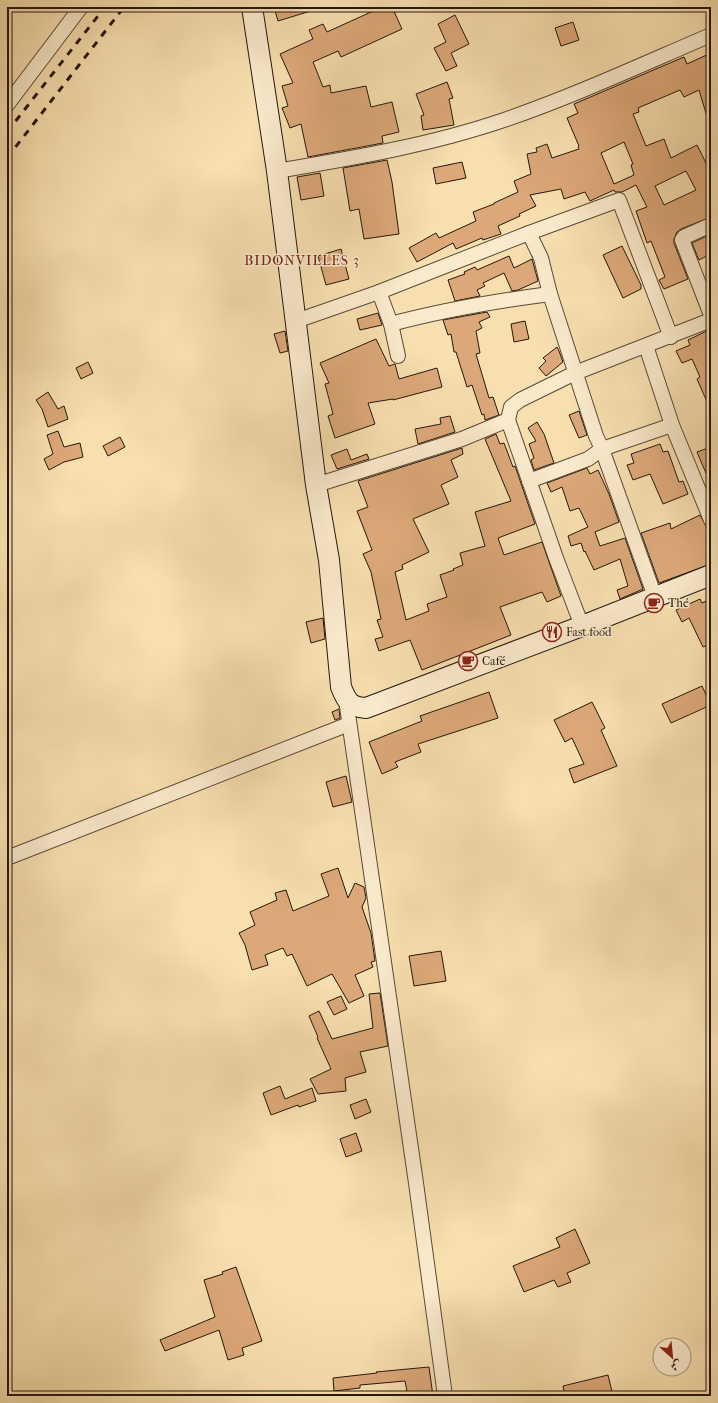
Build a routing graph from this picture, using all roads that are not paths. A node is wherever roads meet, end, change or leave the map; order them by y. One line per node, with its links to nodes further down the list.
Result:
1 (81, 7): 4 (street)
2 (252, 7): 5 (street)
3 (711, 35): 5 (street)
4 (7, 104)
5 (277, 171): 12 (street)
6 (711, 225): 10 (street)
7 (530, 233): 8 (street); 9 (street); 14 (street)
8 (379, 292): 12 (street); 13 (street)
9 (550, 294): 13 (street); 17 (street)
10 (711, 315)
11 (711, 320): 14 (street)
12 (296, 321): 22 (street)
13 (391, 324): 16 (street)
14 (671, 336): 15 (street)
15 (646, 346): 17 (street); 19 (street)
16 (398, 356)
17 (576, 373): 18 (street); 20 (street)
18 (508, 420): 21 (street); 22 (street)
19 (672, 425): 20 (street); 23 (street)
20 (602, 449): 21 (street); 25 (street)
21 (529, 481): 26 (street)
22 (316, 485): 27 (street)
23 (711, 520)
24 (711, 575): 25 (street)
25 (655, 597): 26 (street)
26 (582, 626): 27 (street)
27 (346, 700): 28 (street)
28 (349, 724): 29 (street); 30 (street)
29 (7, 858)
30 (445, 1396)

